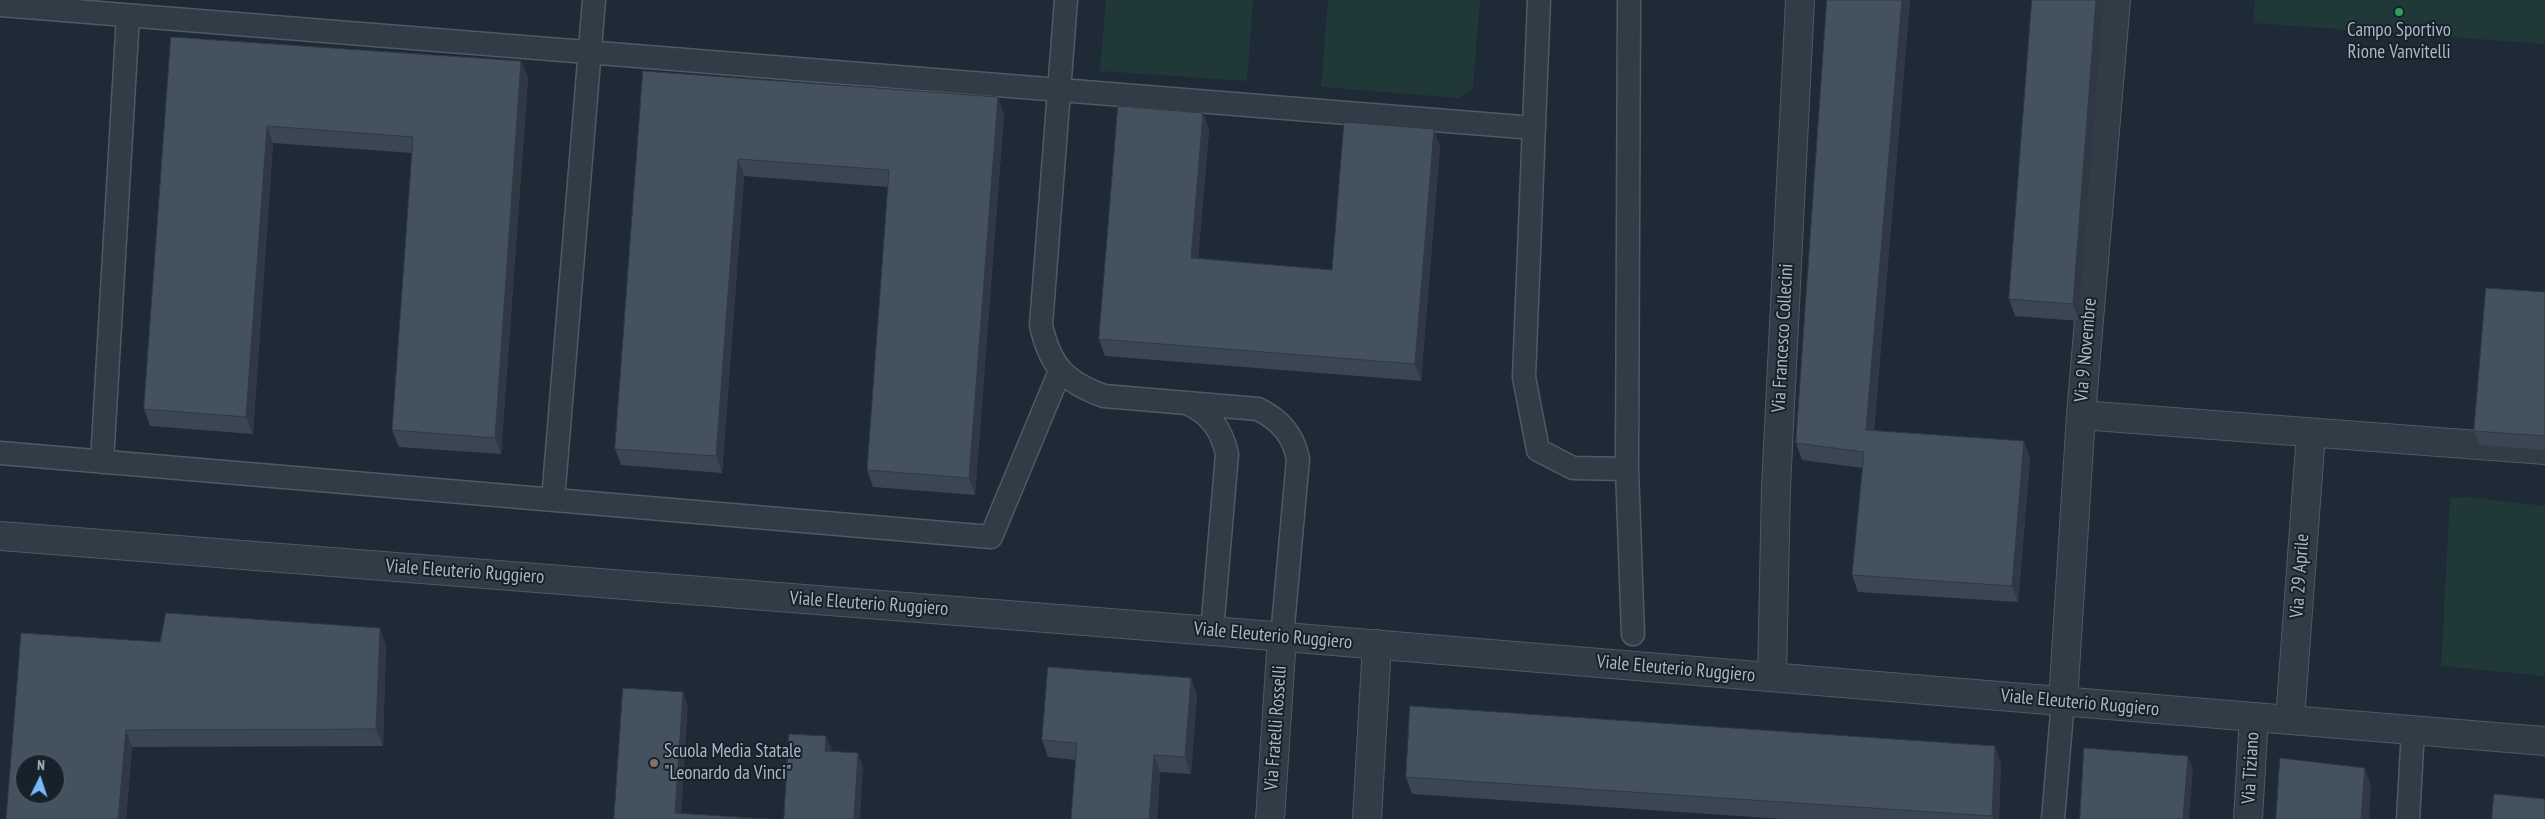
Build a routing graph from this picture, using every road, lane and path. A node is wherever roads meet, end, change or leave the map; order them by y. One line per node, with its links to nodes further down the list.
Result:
1 (594, 0): 9 (lane)
2 (1066, 0): 10 (lane)
3 (1539, 0): 11 (lane)
4 (1630, 0): 19 (lane)
5 (1800, 0): 26 (street, Via Francesco Collecini)
6 (2116, 0): 14 (street, Via 9 Novembre)
7 (0, 6): 8 (lane)
8 (128, 16): 9 (lane); 18 (lane)
9 (589, 52): 10 (lane); 20 (lane)
10 (1059, 91): 11 (lane); 12 (lane)
11 (1534, 128): 19 (lane)
12 (1060, 371): 13 (lane); 20 (lane)
13 (1168, 400): 22 (lane); 24 (lane)
14 (2080, 415): 15 (street); 27 (street, Via 9 Novembre)
15 (2311, 433): 16 (street); 29 (street, Via 29 Aprile)
16 (2545, 450)
17 (0, 453): 18 (lane)
18 (102, 462): 20 (lane)
19 (1626, 470): 23 (lane)
20 (553, 500)
21 (0, 536): 22 (street, Viale Eleuterio Ruggiero)
22 (1212, 631): 24 (street, Viale Eleuterio Ruggiero)
23 (1633, 634)
24 (1282, 637): 25 (street, Viale Eleuterio Ruggiero); 32 (street, Via Fratelli Rosselli)
25 (1377, 644): 26 (street, Viale Eleuterio Ruggiero); 33 (street)
26 (1772, 677): 27 (street, Viale Eleuterio Ruggiero)
27 (2062, 701): 28 (street, Viale Eleuterio Ruggiero); 34 (lane)
28 (2254, 717): 29 (street, Viale Eleuterio Ruggiero); 35 (street, Via Tiziano)
29 (2290, 720): 30 (street, Viale Eleuterio Ruggiero)
30 (2413, 730): 31 (street, Viale Eleuterio Ruggiero); 36 (lane)
31 (2545, 741)
32 (1270, 819)
33 (1367, 819)
34 (2052, 819)
35 (2248, 819)
36 (2408, 819)

